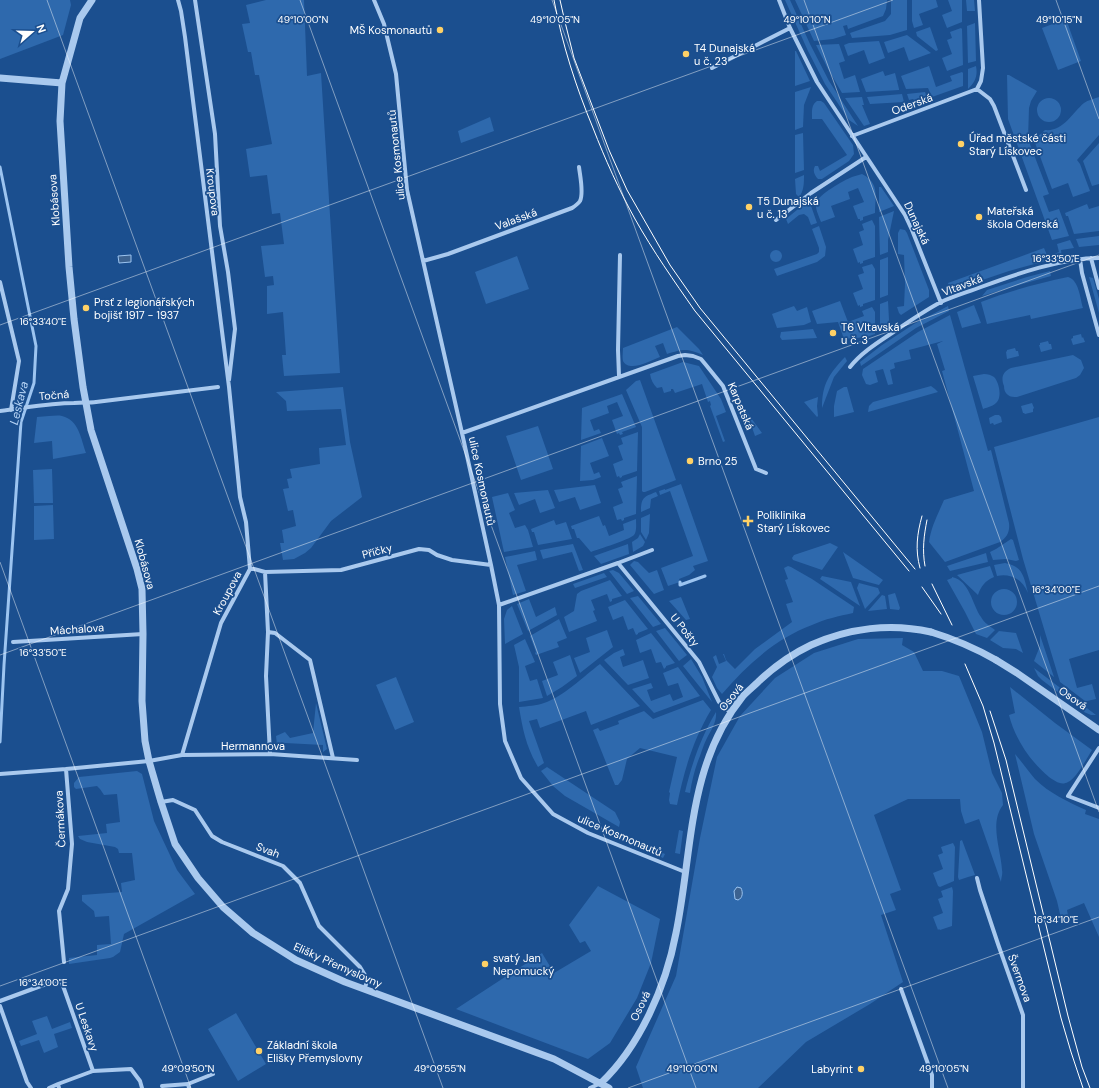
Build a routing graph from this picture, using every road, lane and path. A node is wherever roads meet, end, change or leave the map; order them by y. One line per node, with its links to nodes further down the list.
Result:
1 (92, 0): 10 (street, Klobásova)
2 (178, 0): 29 (street, Kroupova)
3 (195, 0): 29 (street, Kroupova)
4 (374, 0): 21 (street, ulice Kosmonautů)
5 (779, 0): 7 (street, Dunajská)
6 (979, 0): 11 (street)
7 (790, 28): 8 (street); 12 (street, Dunajská)
8 (712, 68)
9 (0, 78): 10 (street)
10 (62, 83): 30 (street, Klobásova)
11 (977, 89): 12 (street, Oderská); 15 (street)
12 (852, 136): 13 (street, Dunajská)
13 (866, 158): 16 (street); 24 (street, Dunajská)
14 (579, 167): 21 (street, Valašská)
15 (1026, 190)
16 (776, 220)
17 (620, 255): 27 (street)
18 (1091, 258): 19 (street, Vltavská); 20 (street, Vltavská); 23 (street)
19 (1099, 258)
20 (1080, 259): 24 (street, Vltavská); 25 (street)
21 (423, 261): 33 (street, ulice Kosmonautů)
22 (0, 282): 31 (street)
23 (1099, 288)
24 (941, 302): 26 (street, Vltavská)
25 (1099, 335)
26 (850, 367)
27 (619, 376): 33 (street, Karpatská); 34 (street, Karpatská)
28 (218, 387): 30 (street)
29 (228, 387): 38 (street, Kroupova)
30 (85, 403): 31 (street, Točná); 42 (street, Klobásova)
31 (11, 410): 32 (street, Točná)
32 (0, 411)
33 (462, 433): 37 (street, ulice Kosmonautů)
34 (766, 473)
35 (652, 550): 36 (street)
36 (618, 563): 40 (street); 44 (street, U Pošty)
37 (491, 565): 39 (street, Příčky); 40 (street, ulice Kosmonautů)
38 (250, 569): 39 (street, Příčky); 48 (street, Kroupova)
39 (265, 572): 41 (street)
40 (499, 605): 56 (street, ulice Kosmonautů)
41 (268, 632): 47 (street); 49 (street)
42 (143, 634): 43 (street, Máchalova); 51 (street, Klobásova)
43 (13, 642)
44 (731, 713): 45 (street, Osová, bridge); 56 (street, Osová)
45 (1099, 730)
46 (1099, 748): 55 (street)
47 (270, 754): 48 (street, Hermannova); 49 (street, Hermannova)
48 (182, 755): 51 (street, Hermannova)
49 (333, 758): 50 (street, Hermannova)
50 (357, 760)
51 (149, 761): 52 (street); 54 (street, Elišky Přemyslovny)
52 (66, 769): 53 (street); 58 (street, Čermákova)
53 (2, 774)
54 (161, 802): 59 (street, Elišky Přemyslovny); 59 (street, Svah)
55 (1099, 808)
56 (685, 872): 65 (street, Osová)
57 (977, 878): 75 (street, Švermova)
58 (64, 962)
59 (364, 989): 65 (street, Elišky Přemyslovny)
60 (901, 989): 74 (street)
61 (0, 1001): 63 (street, U Leskavy)
62 (0, 1006): 69 (street)
63 (93, 1071): 66 (street); 71 (street)
64 (213, 1074): 68 (street)
65 (601, 1083): 72 (street); 73 (street, Elišky Přemyslovny)
66 (58, 1086): 70 (street)
67 (162, 1086): 68 (street)
68 (188, 1086)
69 (31, 1088)
70 (49, 1088)
71 (142, 1088)
72 (590, 1088)
73 (609, 1088)
74 (932, 1088)
75 (1023, 1088)

